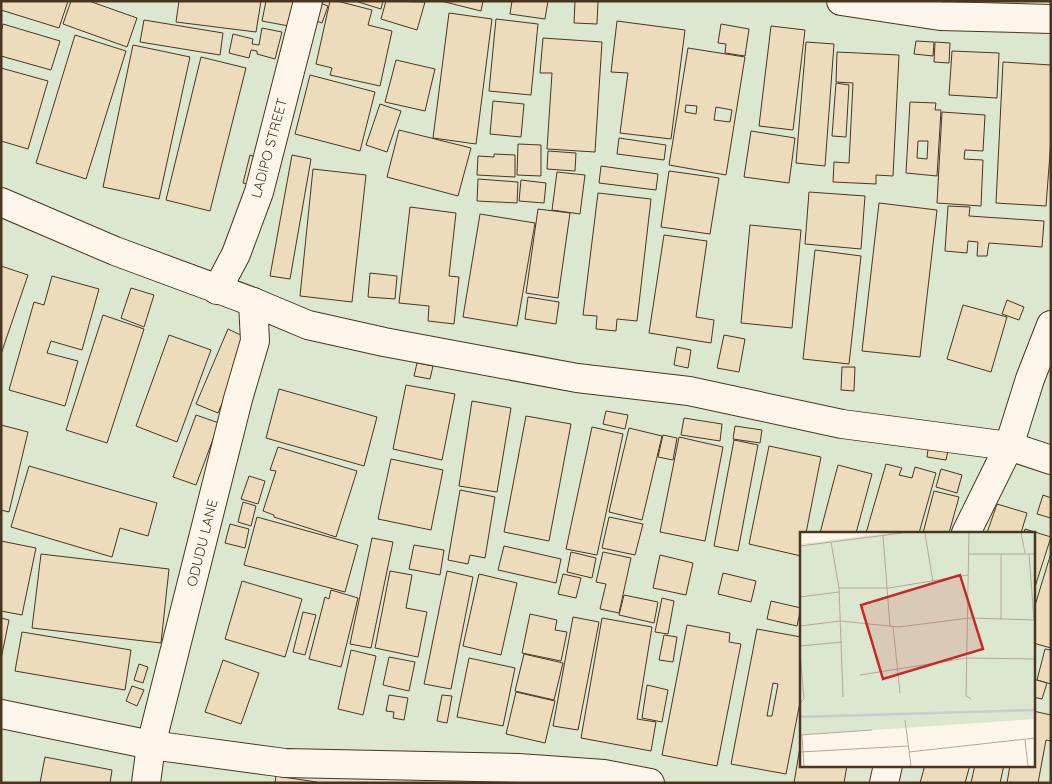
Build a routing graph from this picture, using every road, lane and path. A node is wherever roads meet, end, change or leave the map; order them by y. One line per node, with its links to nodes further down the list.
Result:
1 (308, 1): 5 (street, LADIPO STREET)
2 (841, 1): 3 (street)
3 (1051, 19)
4 (1, 202): 5 (street)
5 (217, 290): 6 (street)
6 (253, 302): 8 (street); 12 (street, ODUDU LANE)
7 (1051, 325): 8 (street)
8 (1009, 446): 9 (street); 10 (street)
9 (1051, 460)
10 (966, 532)
11 (1, 714): 12 (street)
12 (151, 745): 14 (street, ODUDU LANE); 15 (street)
13 (888, 766): 16 (street)
14 (146, 783)
15 (650, 783)
16 (884, 783)

